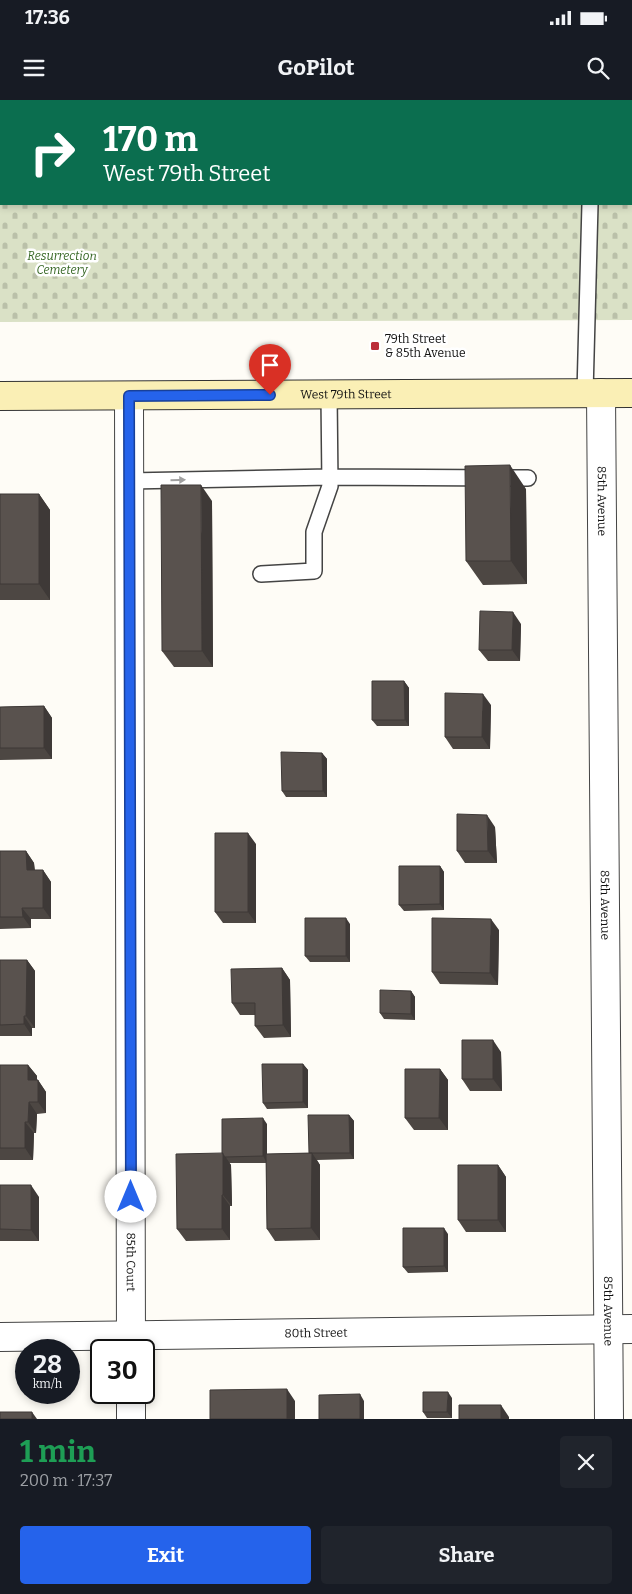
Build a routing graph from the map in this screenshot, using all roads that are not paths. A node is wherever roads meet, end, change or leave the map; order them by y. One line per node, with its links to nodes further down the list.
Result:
1 (590, 205): 2 (lane)
2 (593, 393): 3 (main road, West 79th Street); 4 (main road, West 79th Street); 11 (street, 85th Avenue)
3 (632, 393)
4 (329, 394): 6 (main road, West 79th Street); 7 (lane)
5 (0, 396): 6 (main road, West 79th Street)
6 (129, 396): 9 (street, 85th Court)
7 (330, 477): 8 (lane); 9 (lane, one-way to 7); 10 (lane)
8 (528, 478)
9 (129, 481): 13 (street, 85th Court)
10 (262, 574)
11 (620, 1330): 15 (street, 80th Street); 18 (street, 85th Avenue)
12 (0, 1337): 14 (street, 80th Street)
13 (131, 1339)
14 (90, 1341)
15 (155, 1342)
16 (131, 1404): 17 (street)
17 (131, 1419)
18 (609, 1419)

